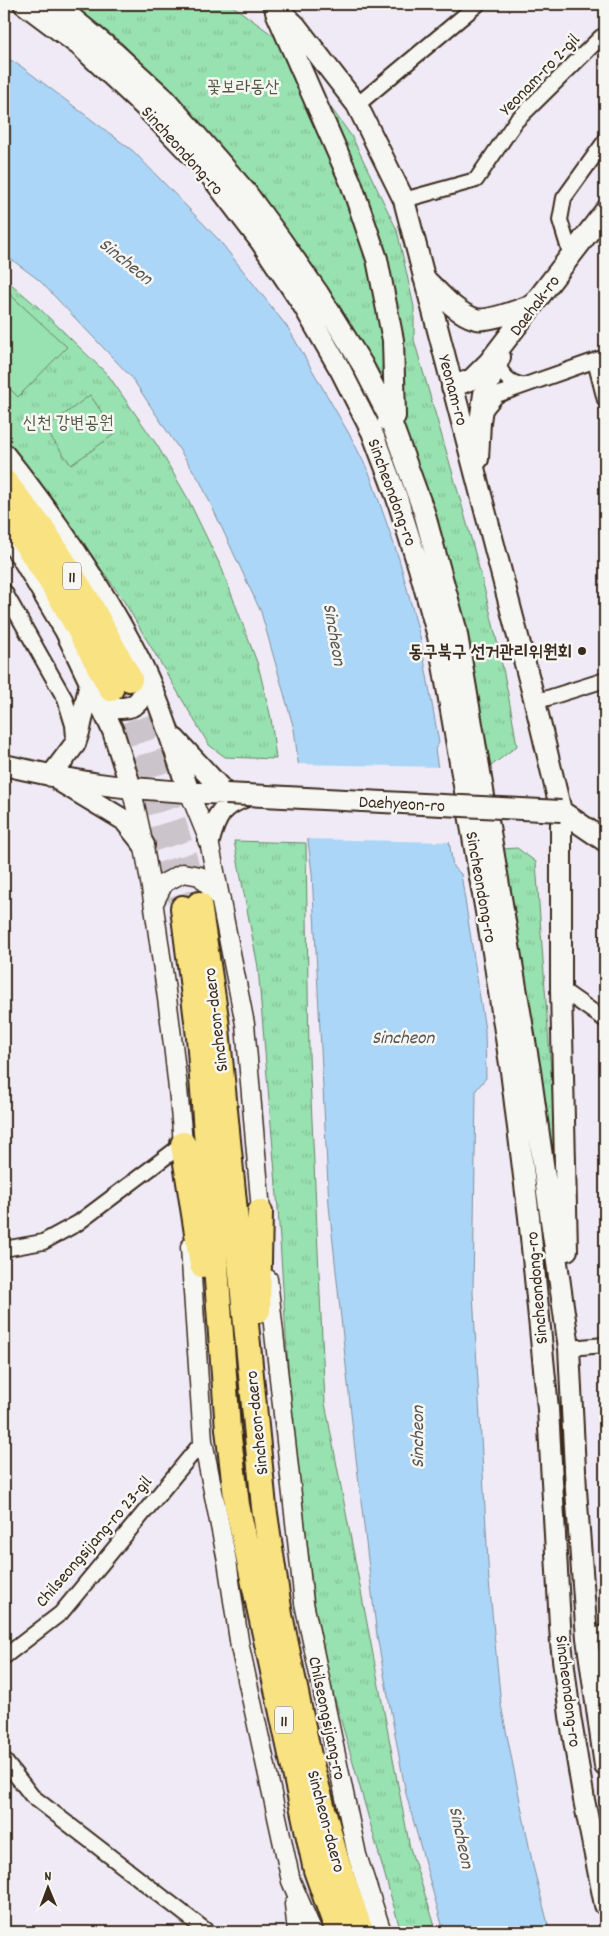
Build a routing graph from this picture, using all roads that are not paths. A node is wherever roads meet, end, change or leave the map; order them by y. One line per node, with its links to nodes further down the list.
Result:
1 (24, 4): 21 (main road, Sincheondong-ro)
2 (55, 4): 20 (main road, Sincheondong-ro)
3 (272, 4): 6 (main road, Yeonam-ro); 20 (main road)
4 (478, 4): 6 (street)
5 (605, 35): 8 (street, Yeonam-ro 2-gil)
6 (357, 106): 8 (main road, Yeonam-ro)
7 (605, 141): 10 (street)
8 (404, 200): 11 (main road, Yeonam-ro)
9 (605, 211): 10 (main road, Daehak-ro)
10 (571, 256): 12 (main road, Daehak-ro)
11 (424, 278): 12 (main road); 17 (main road, Yeonam-ro)
12 (533, 305): 13 (main road, Daehak-ro)
13 (506, 342): 15 (main road); 17 (main road, Daehak-ro)
14 (600, 359): 16 (street); 18 (street)
15 (497, 364): 16 (street); 19 (main road)
16 (521, 386): 19 (street)
17 (452, 387): 23 (main road, Yeonam-ro)
18 (605, 400)
19 (481, 416): 23 (main road)
20 (390, 419): 21 (main road); 50 (main road, Sincheondong-ro)
21 (372, 432): 59 (main road, Sincheondong-ro)
22 (4, 454): 29 (main road)
23 (477, 479): 30 (main road, Yeonam-ro)
24 (4, 481): 29 (highway, 11)
25 (4, 514): 29 (highway, 11)
26 (4, 534): 29 (main road)
27 (4, 591): 32 (street)
28 (605, 680): 30 (street)
29 (119, 682): 31 (main road); 32 (main road); 35 (main road)
30 (535, 702): 38 (main road, Yeonam-ro)
31 (169, 731): 36 (main road); 37 (main road)
32 (75, 744): 34 (main road)
33 (4, 765): 34 (main road)
34 (51, 776): 35 (main road, Daehyeon-ro); 41 (main road)
35 (131, 788): 36 (main road, Daehyeon-ro); 41 (street)
36 (189, 792): 37 (main road, Daehyeon-ro); 39 (street, Chilseongsijang-ro)
37 (225, 801): 38 (main road, Daehyeon-ro, bridge); 39 (main road)
38 (561, 811): 40 (main road); 44 (main road, Yeonam-ro)
39 (210, 841): 43 (street, Chilseongsijang-ro)
40 (605, 841)
41 (144, 845): 42 (street)
42 (154, 903): 43 (street); 46 (street)
43 (201, 904): 47 (street, Chilseongsijang-ro); 51 (highway, Sincheon-daero); 52 (highway, Sincheon-daero)
44 (561, 989): 45 (street); 50 (main road, Yeonam-ro)
45 (605, 1020)
46 (183, 1144): 48 (street); 52 (highway); 53 (street)
47 (260, 1212): 51 (highway); 65 (street, Chilseongsijang-ro)
48 (4, 1249)
49 (605, 1345): 50 (street)
50 (569, 1348): 54 (main road, Sincheondong-ro)
51 (255, 1416): 64 (highway, Sincheon-daero / 11)
52 (228, 1429): 63 (highway, Sincheon-daero / 11)
53 (203, 1441): 55 (street, Chilseongsijang-ro 23-gil); 58 (street)
54 (596, 1636): 56 (main road, Sincheondong-ro)
55 (4, 1658)
56 (604, 1756)
57 (4, 1760): 60 (street)
58 (291, 1881): 61 (street); 62 (street)
59 (605, 1905)
60 (208, 1932)
61 (297, 1932)
62 (313, 1932)
63 (338, 1932)
64 (361, 1932)
65 (382, 1932)

